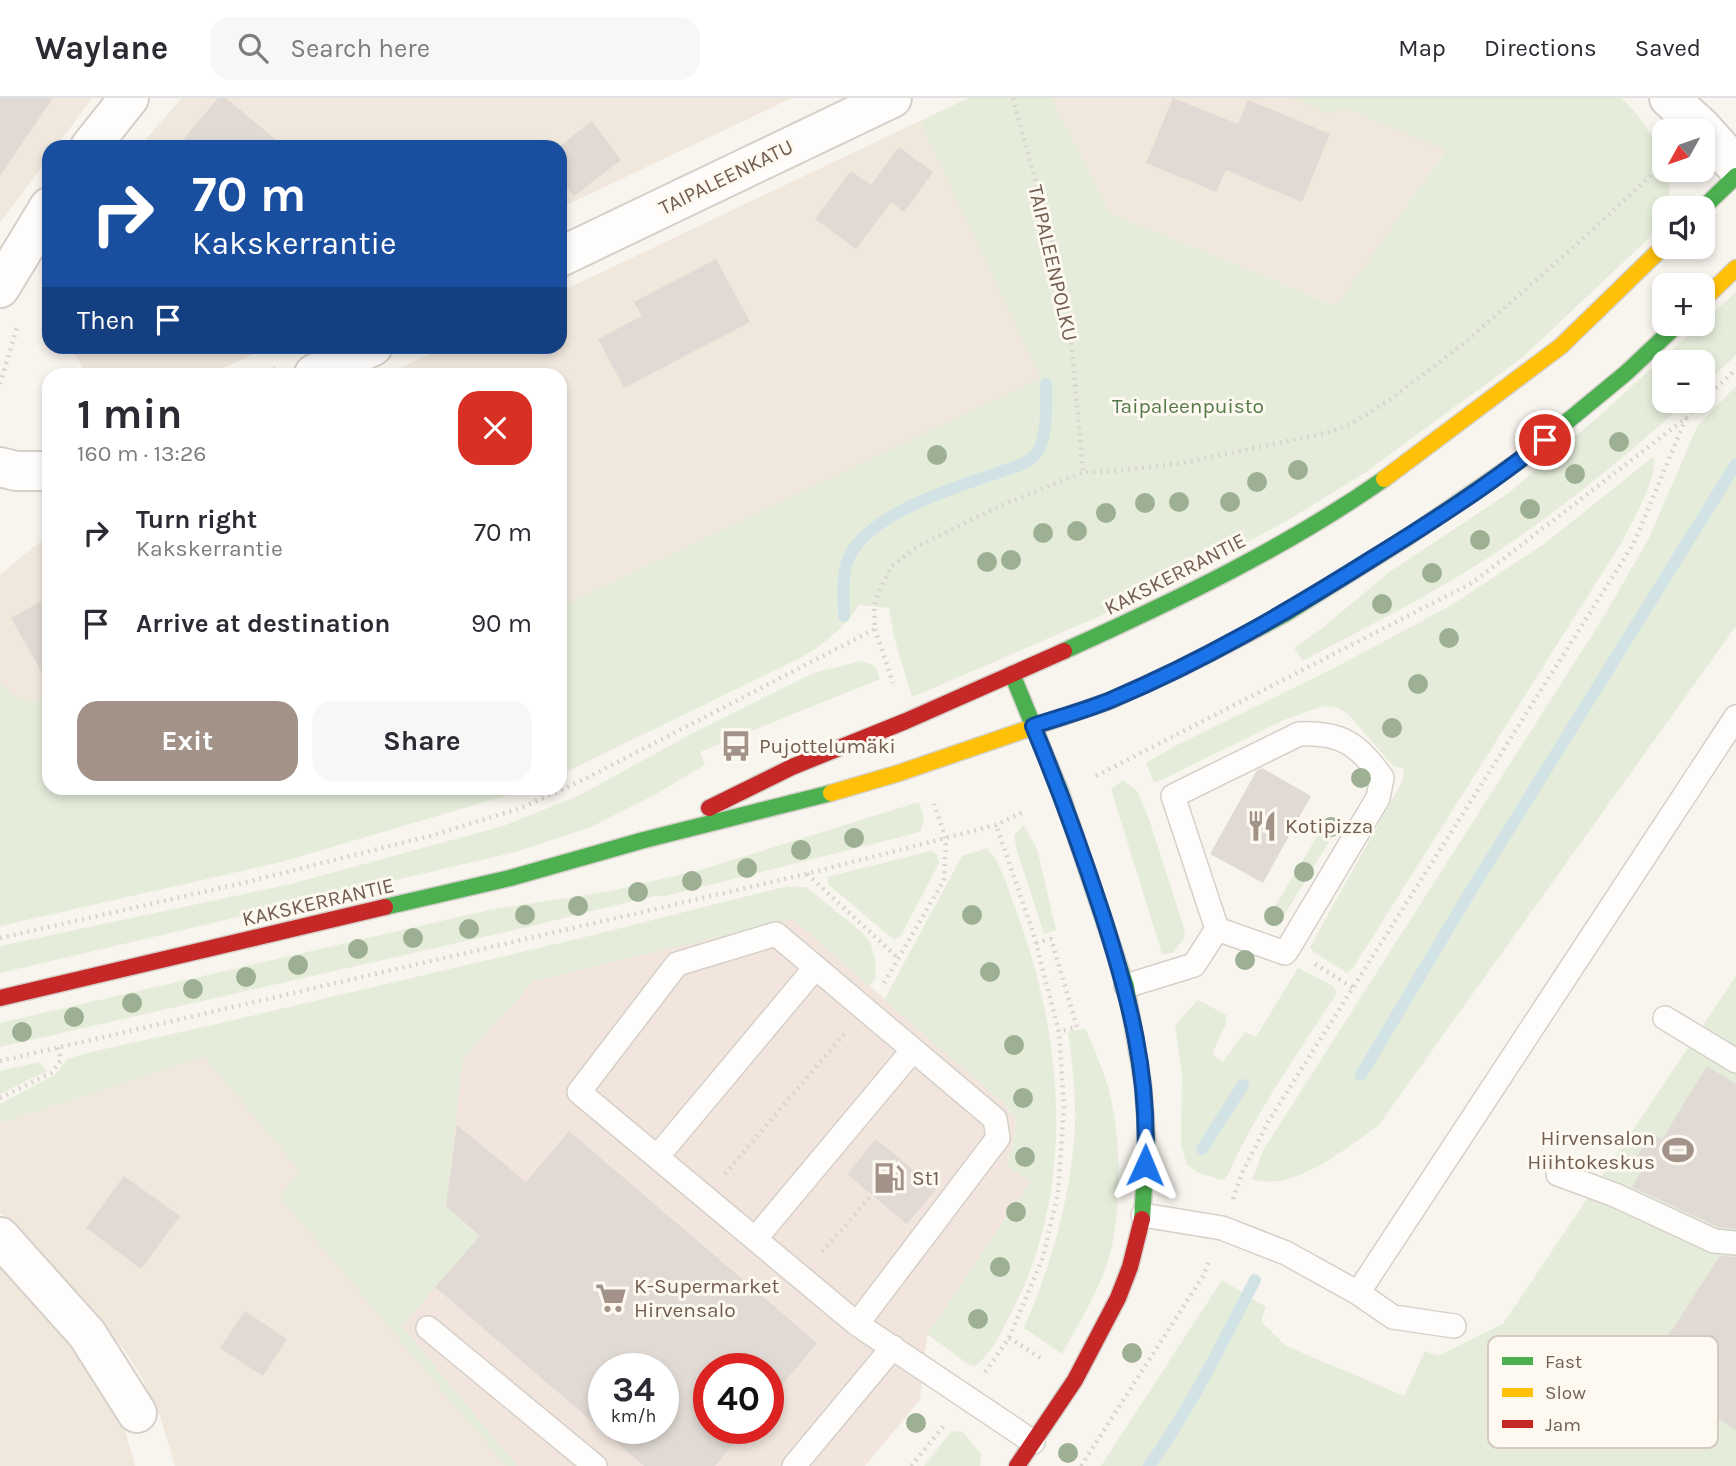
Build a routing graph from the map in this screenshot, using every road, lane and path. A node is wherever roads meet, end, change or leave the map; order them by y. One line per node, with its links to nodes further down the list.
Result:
1 (130, 98): 5 (street)
2 (892, 98): 11 (street, TAIPALEENKATU)
3 (1013, 98): 23 (path, TAIPALEENPOLKU)
4 (1669, 98): 6 (street)
5 (96, 140)
6 (1736, 166)
7 (1652, 174): 23 (path)
8 (1736, 176): 9 (main road)
9 (1715, 196)
10 (42, 218): 14 (street)
11 (567, 254)
12 (1652, 258): 25 (main road, KAKSKERRANTIE)
13 (1736, 268): 15 (main road)
14 (2, 278)
15 (1715, 288)
16 (1665, 336): 28 (main road, KAKSKERRANTIE)
17 (356, 354): 18 (street)
18 (327, 368)
19 (1736, 369): 20 (path)
20 (1686, 418): 30 (path); 42 (path)
21 (0, 467): 22 (street)
22 (42, 471)
23 (1083, 472): 24 (path)
24 (875, 629): 26 (path); 29 (path)
25 (1012, 674): 28 (main road); 33 (main road, KAKSKERRANTIE)
26 (892, 680)
27 (1736, 717): 63 (lane)
28 (1033, 726): 30 (main road); 33 (main road, KAKSKERRANTIE)
29 (567, 787)
30 (1061, 793): 32 (path); 41 (main road)
31 (550, 795): 36 (path)
32 (946, 839): 34 (path); 39 (path)
33 (644, 840): 43 (main road, KAKSKERRANTIE)
34 (806, 874): 39 (path); 47 (path)
35 (1217, 929): 38 (lane); 38 (lane); 41 (lane)
36 (0, 938)
37 (1036, 943): 46 (path)
38 (1289, 947): 42 (path)
39 (898, 958): 44 (path)
40 (815, 968): 44 (lane); 52 (lane); 52 (lane)
41 (1126, 986): 57 (main road)
42 (1353, 988): 54 (path)
43 (0, 998)
44 (865, 1010): 48 (lane); 56 (path)
45 (1665, 1018): 50 (lane)
46 (1059, 1032)
47 (58, 1047): 49 (path); 51 (path)
48 (913, 1050): 59 (lane); 64 (lane)
49 (0, 1061)
50 (1736, 1061)
51 (0, 1098)
52 (657, 1157): 56 (lane)
53 (1558, 1174): 60 (lane)
54 (1238, 1183)
55 (870, 1196): 62 (path)
56 (705, 1197): 59 (lane)
57 (1143, 1215): 63 (lane); 69 (main road)
58 (0, 1237): 68 (street)
59 (755, 1239): 62 (lane)
60 (1736, 1243)
61 (1206, 1268): 73 (path)
62 (801, 1276): 64 (lane)
63 (1358, 1293): 65 (lane)
64 (857, 1324): 67 (lane)
65 (1454, 1326)
66 (428, 1328): 70 (lane)
67 (893, 1347): 69 (lane); 71 (lane)
68 (137, 1413)
69 (1032, 1442): 72 (main road)
70 (595, 1466)
71 (794, 1466)
72 (1017, 1466)
73 (1080, 1466)

